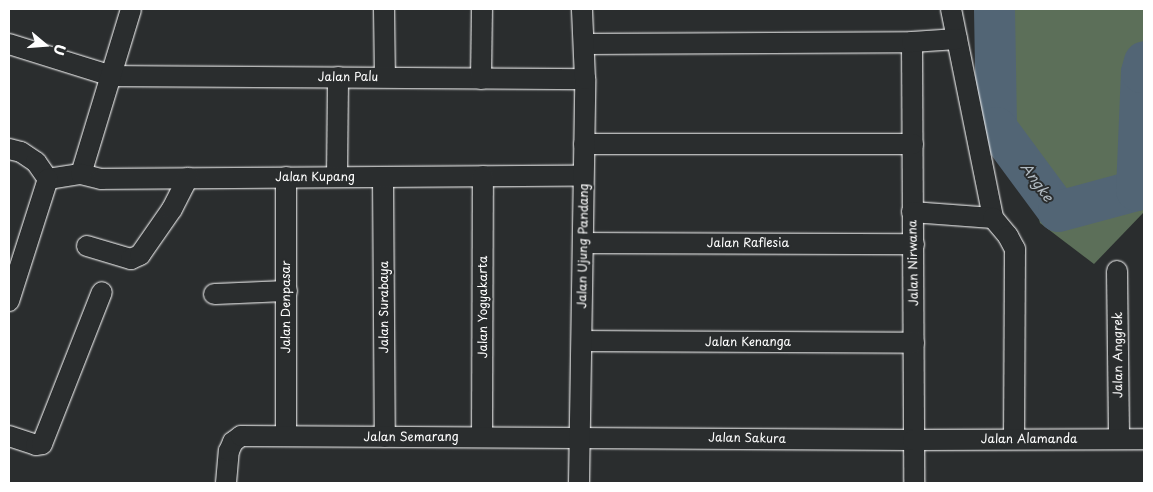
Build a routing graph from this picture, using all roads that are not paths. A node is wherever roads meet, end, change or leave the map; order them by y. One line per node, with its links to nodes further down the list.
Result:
1 (131, 9): 10 (street)
2 (384, 9): 12 (street)
3 (482, 9): 14 (street)
4 (582, 9): 9 (street, Jalan Ujung Pandang)
5 (951, 9): 6 (street)
6 (957, 39): 7 (street); 27 (street)
7 (912, 42): 9 (street); 16 (street, Jalan Nirwana)
8 (9, 44): 10 (street, Jalan Palu)
9 (584, 44): 13 (street, Jalan Ujung Pandang)
10 (112, 76): 11 (street, Jalan Palu); 18 (street)
11 (338, 77): 12 (street, Jalan Palu); 22 (street)
12 (385, 77): 14 (street, Jalan Palu)
13 (585, 78): 14 (street, Jalan Palu); 15 (street, Jalan Ujung Pandang)
14 (482, 79)
15 (584, 144): 16 (street); 20 (street, Jalan Ujung Pandang)
16 (913, 144): 26 (street, Jalan Nirwana)
17 (9, 149): 25 (street)
18 (81, 174): 24 (street, Jalan Kupang); 25 (street, Jalan Kupang)
19 (483, 176): 20 (street, Jalan Kupang); 23 (street, Jalan Kupang); 41 (street, Jalan Yogyakarta)
20 (584, 176): 28 (street, Jalan Ujung Pandang)
21 (286, 177): 22 (street, Jalan Kupang); 24 (street, Jalan Kupang); 33 (street, Jalan Denpasar)
22 (337, 177): 23 (street, Jalan Kupang)
23 (383, 177): 40 (street, Jalan Surabaya)
24 (188, 178): 30 (street)
25 (48, 179): 35 (street)
26 (912, 212): 27 (street); 29 (street, Jalan Nirwana)
27 (993, 218): 43 (street)
28 (583, 243): 29 (street, Jalan Raflesia); 36 (street, Jalan Ujung Pandang)
29 (914, 244): 37 (street, Jalan Nirwana)
30 (87, 246)
31 (1117, 270): 44 (street, Jalan Anggrek)
32 (102, 292): 38 (street)
33 (287, 292): 34 (street); 39 (street, Jalan Denpasar)
34 (214, 294)
35 (9, 301)
36 (582, 342): 37 (street, Jalan Kenanga); 42 (street, Jalan Ujung Pandang)
37 (914, 344): 46 (street, Jalan Nirwana)
38 (9, 436)
39 (286, 436): 40 (street, Jalan Semarang); 47 (street, Jalan Semarang)
40 (385, 437): 41 (street, Jalan Semarang)
41 (482, 437): 42 (street, Jalan Semarang)
42 (581, 437): 46 (street, Jalan Sakura); 48 (street, Jalan Ujung Pandang)
43 (1014, 438): 44 (street, Jalan Alamanda); 46 (street, Jalan Alamanda)
44 (1119, 439): 45 (street, Jalan Alamanda)
45 (1144, 439)
46 (913, 440): 49 (street, Jalan Nirwana)
47 (226, 483)
48 (579, 483)
49 (914, 483)

